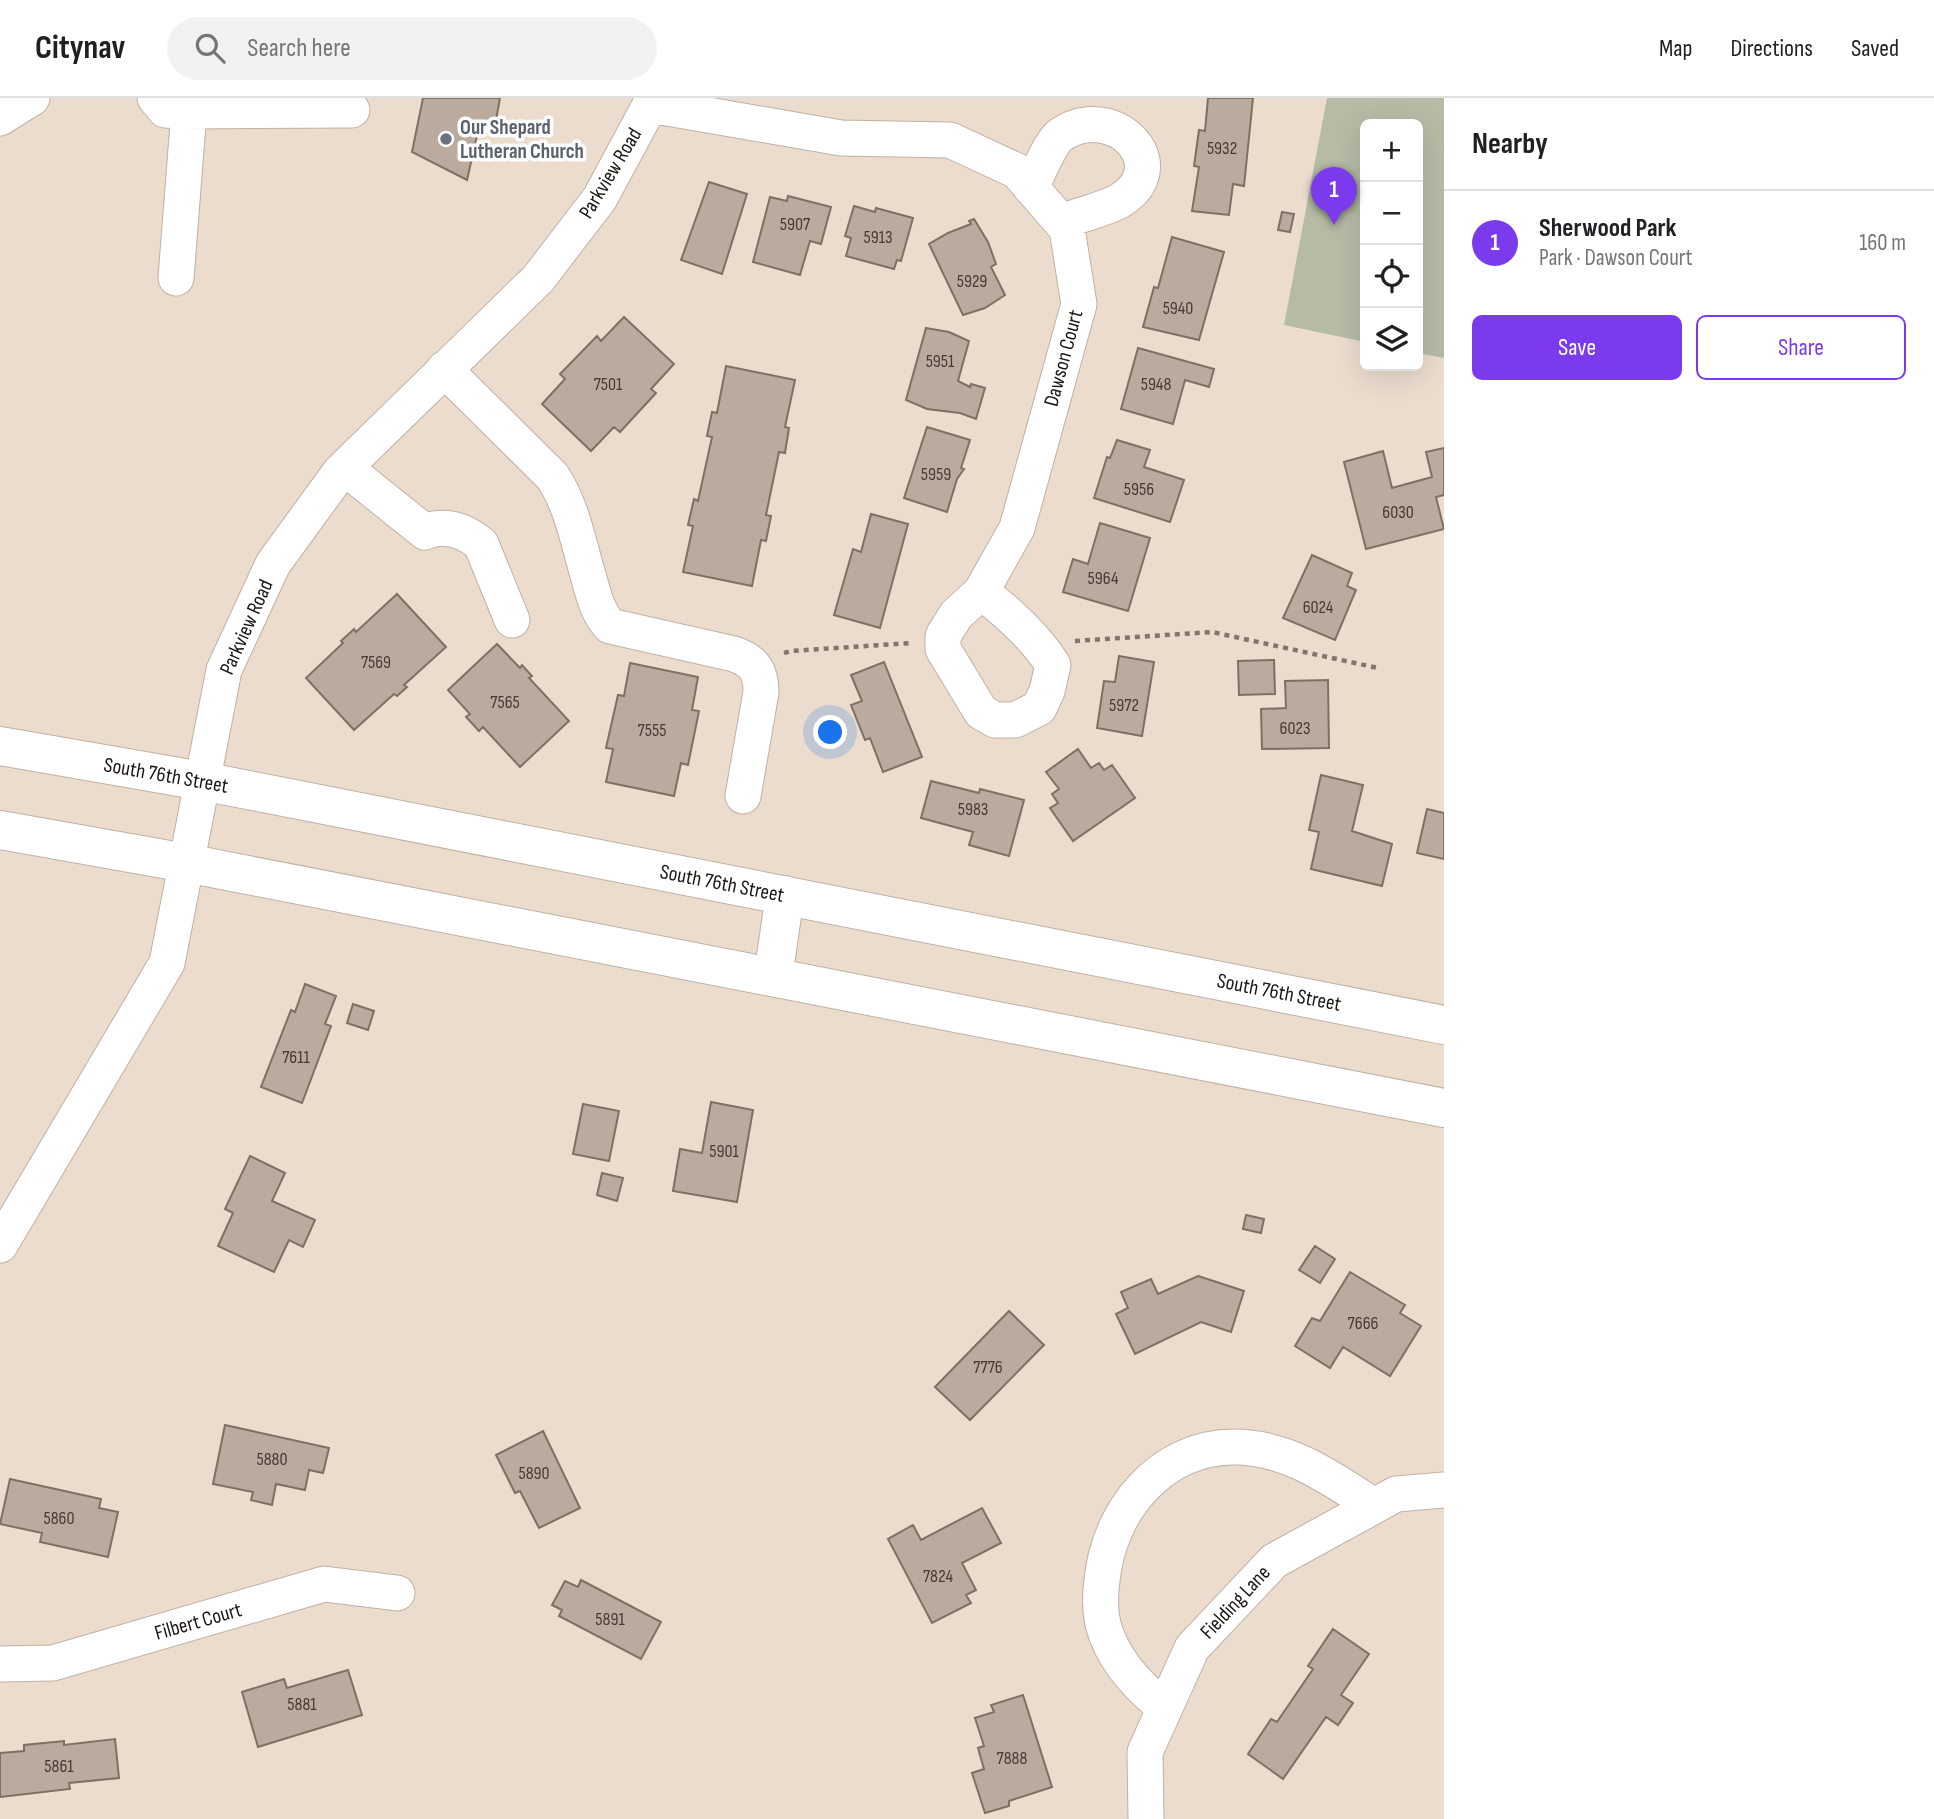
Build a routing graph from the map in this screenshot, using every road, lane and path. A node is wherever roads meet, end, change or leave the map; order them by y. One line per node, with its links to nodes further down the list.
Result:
1 (32, 98): 6 (street)
2 (155, 98): 5 (street)
3 (650, 102): 7 (street, Dawson Court); 10 (street, Parkview Road)
4 (352, 110): 5 (street)
5 (189, 111): 9 (street)
6 (0, 118)
7 (1031, 188): 8 (street, Dawson Court); 8 (street)
8 (1061, 222): 12 (street, Dawson Court)
9 (176, 278)
10 (444, 369): 11 (street, Parkview Road); 20 (street)
11 (345, 468): 13 (street); 19 (street, Parkview Road)
12 (981, 592): 14 (street, Dawson Court); 15 (street)
13 (512, 620)
14 (943, 641): 15 (street); 16 (path)
15 (1041, 646): 17 (path)
16 (791, 651)
17 (1378, 668)
18 (0, 746): 19 (main road, South 76th Street)
19 (202, 781): 22 (street, Parkview Road); 23 (main road, South 76th Street)
20 (743, 796)
21 (0, 830): 22 (main road)
22 (186, 863): 24 (main road); 27 (street, Parkview Road)
23 (785, 895): 24 (main road); 25 (main road, South 76th Street)
24 (773, 977): 26 (main road)
25 (1444, 1025)
26 (1444, 1108)
27 (0, 1245)
28 (1444, 1490): 29 (street, Fielding Lane)
29 (1374, 1506): 32 (street, Fielding Lane); 32 (street)
30 (397, 1593): 31 (street, Filbert Court)
31 (0, 1664)
32 (1165, 1708): 33 (street, Fielding Lane)
33 (1146, 1819)

